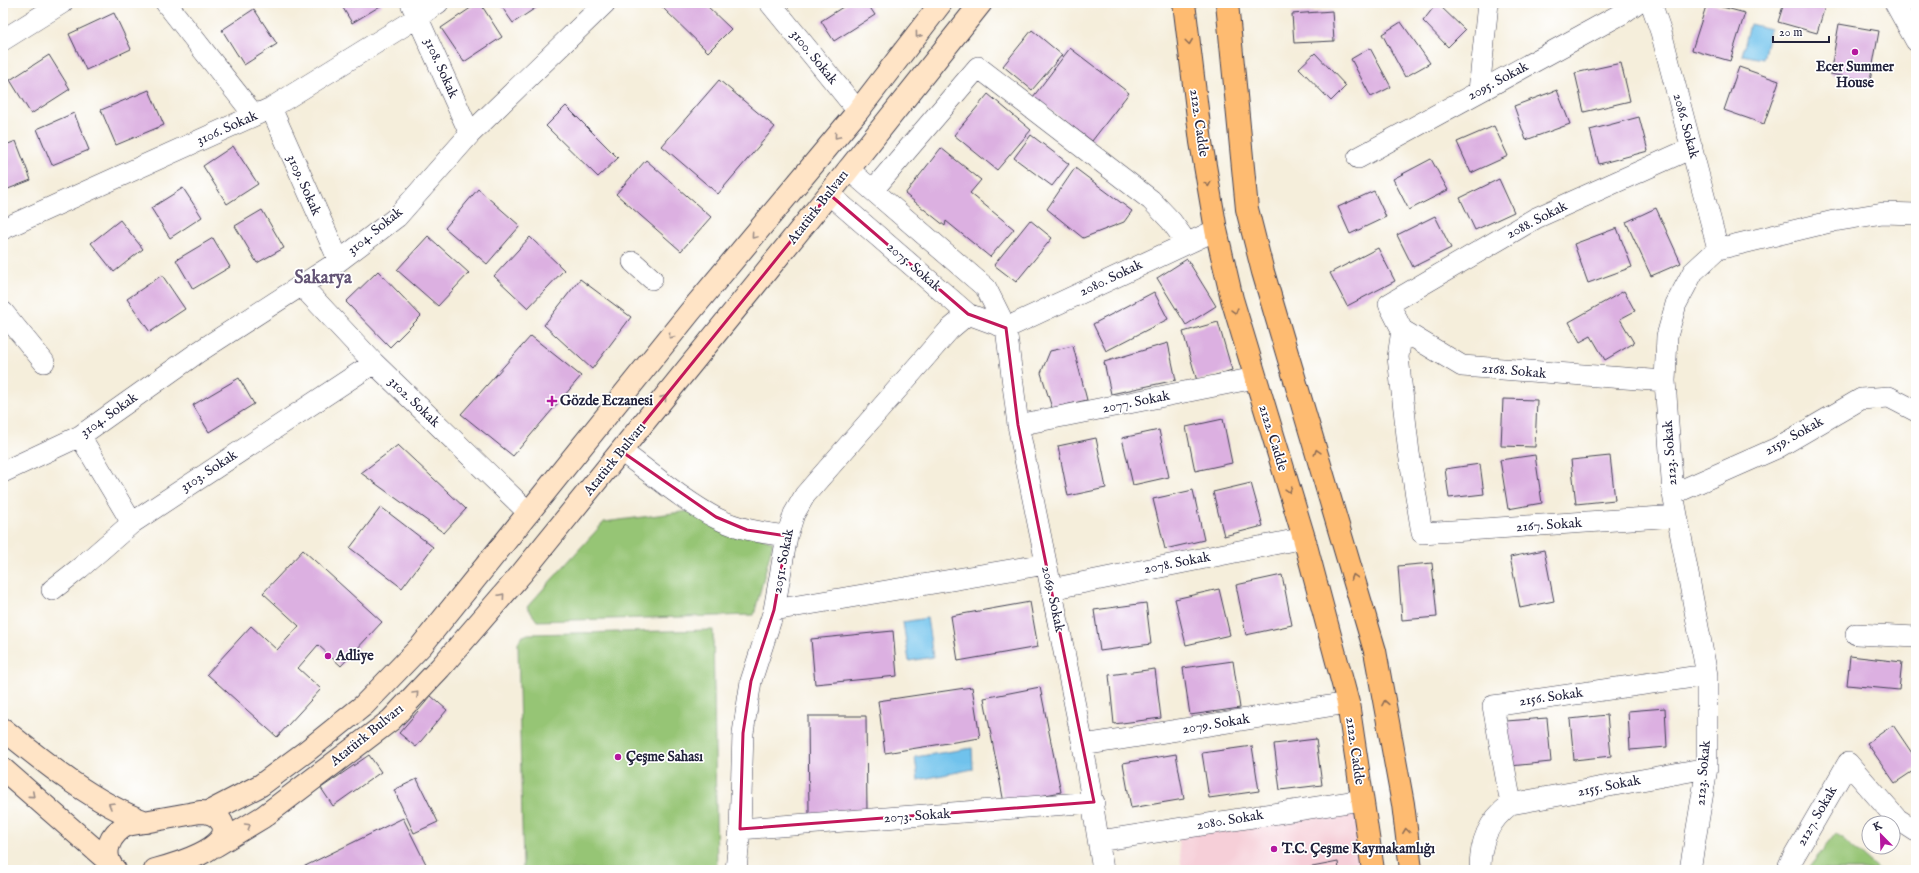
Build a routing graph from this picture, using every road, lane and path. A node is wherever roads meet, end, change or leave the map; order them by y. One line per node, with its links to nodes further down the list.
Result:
1 (62, 3): 15 (street)
2 (166, 3): 18 (street, 3109. Sokak)
3 (438, 3): 14 (street, 3106. Sokak)
4 (605, 3): 20 (street, 3104. Sokak)
5 (770, 3): 19 (street, 3100. Sokak)
6 (941, 3): 19 (main road, Atatürk Bulvarı, one-way to 19)
7 (981, 3): 23 (main road, Atatürk Bulvarı)
8 (1184, 3): 28 (highway, 2122. Cadde, one-way to 28)
9 (1488, 3): 17 (street)
10 (1637, 3): 17 (street, 2095. Sokak)
11 (1651, 3): 21 (street, 2086. Sokak)
12 (1895, 3): 16 (street)
13 (1227, 4): 80 (highway, one-way to 13)
14 (414, 10): 18 (street, 3106. Sokak); 20 (street, 3108. Sokak)
15 (3, 40)
16 (1916, 41)
17 (1479, 91): 22 (street, 2095. Sokak)
18 (262, 111): 27 (street, 3106. Sokak); 31 (street, 3109. Sokak)
19 (858, 111): 49 (main road, Atatürk Bulvarı, one-way to 49)
20 (470, 134): 31 (street, 3104. Sokak)
21 (1692, 148): 30 (street, 2086. Sokak); 38 (street, 2088. Sokak)
22 (1358, 158)
23 (848, 169): 24 (street, 2069. Sokak); 25 (main road, Atatürk Bulvarı)
24 (873, 190): 29 (street); 37 (street, 2069. Sokak)
25 (829, 194): 36 (street, 2075. Sokak); 46 (main road, Atatürk Bulvarı, one-way to 25)
26 (1916, 214): 30 (street, 2123. Sokak)
27 (3, 229)
28 (1216, 230): 29 (street, 2080. Sokak); 41 (highway, 2122. Cadde, one-way to 41)
29 (1187, 243): 37 (street, 2080. Sokak)
30 (1718, 249): 42 (street, 2123. Sokak)
31 (339, 261): 34 (street, 3104. Sokak)
32 (633, 262): 33 (street)
33 (652, 279)
34 (302, 286): 40 (street, 3102. Sokak); 45 (street, 3104. Sokak)
35 (3, 312): 39 (street)
36 (968, 314): 37 (street, 2075. Sokak); 52 (street, 2051. Sokak)
37 (1006, 328): 44 (street, 2069. Sokak)
38 (1402, 330): 42 (street, 2168. Sokak); 50 (street, 2167. Sokak)
39 (44, 362)
40 (374, 364): 49 (street, 3102. Sokak); 51 (street, 3103. Sokak)
41 (1254, 378): 44 (street, 2077. Sokak); 53 (highway, 2122. Cadde, one-way to 53)
42 (1665, 381): 48 (street, 2123. Sokak)
43 (1916, 411): 48 (street, 2159. Sokak)
44 (1018, 425): 54 (street, 2069. Sokak)
45 (80, 436): 47 (street, 3104. Sokak); 51 (street)
46 (621, 451): 52 (street); 74 (main road, Atatürk Bulvarı, one-way to 46)
47 (3, 472)
48 (1673, 494): 50 (street, 2123. Sokak)
49 (529, 513): 69 (main road, Atatürk Bulvarı)
50 (1677, 516): 60 (street, 2123. Sokak)
51 (132, 522): 56 (street, 3103. Sokak)
52 (787, 536): 57 (street, 2051. Sokak)
53 (1304, 538): 55 (street, 2078. Sokak); 61 (highway, 2122. Cadde)
54 (1046, 564): 55 (street, 2069. Sokak); 57 (street)
55 (1051, 589): 63 (street, 2069. Sokak)
56 (52, 590)
57 (774, 610): 71 (street, 2051. Sokak)
58 (1856, 634): 59 (street)
59 (1916, 637)
60 (1708, 675): 65 (street, 2123. Sokak); 68 (street, 2156. Sokak)
61 (1348, 704): 63 (street, 2079. Sokak); 66 (highway, 2122. Cadde)
62 (3, 729): 70 (main road, one-way to 62)
63 (1083, 745): 67 (street, 2069. Sokak)
64 (3, 768): 75 (main road, one-way to 75)
65 (1707, 768): 68 (street, 2155. Sokak); 82 (street, 2123. Sokak)
66 (1362, 800): 73 (street, 2080. Sokak); 79 (highway, 2122. Cadde)
67 (1094, 802): 71 (street, 2073. Sokak); 73 (street, 2069. Sokak)
68 (1511, 804): 81 (street)
69 (209, 812): 70 (main road, Atatürk Bulvarı); 74 (main road)
70 (146, 822): 75 (main road, Atatürk Bulvarı)
71 (740, 829): 77 (street, 2051. Sokak)
72 (1916, 831): 83 (street, 2127. Sokak)
73 (1099, 841): 78 (street, 2069. Sokak)
74 (215, 846): 76 (main road, Atatürk Bulvarı)
75 (112, 866)
76 (173, 867)
77 (736, 870)
78 (1103, 870)
79 (1373, 870)
80 (1411, 870)
81 (1480, 870)
82 (1690, 870)
83 (1789, 870)

